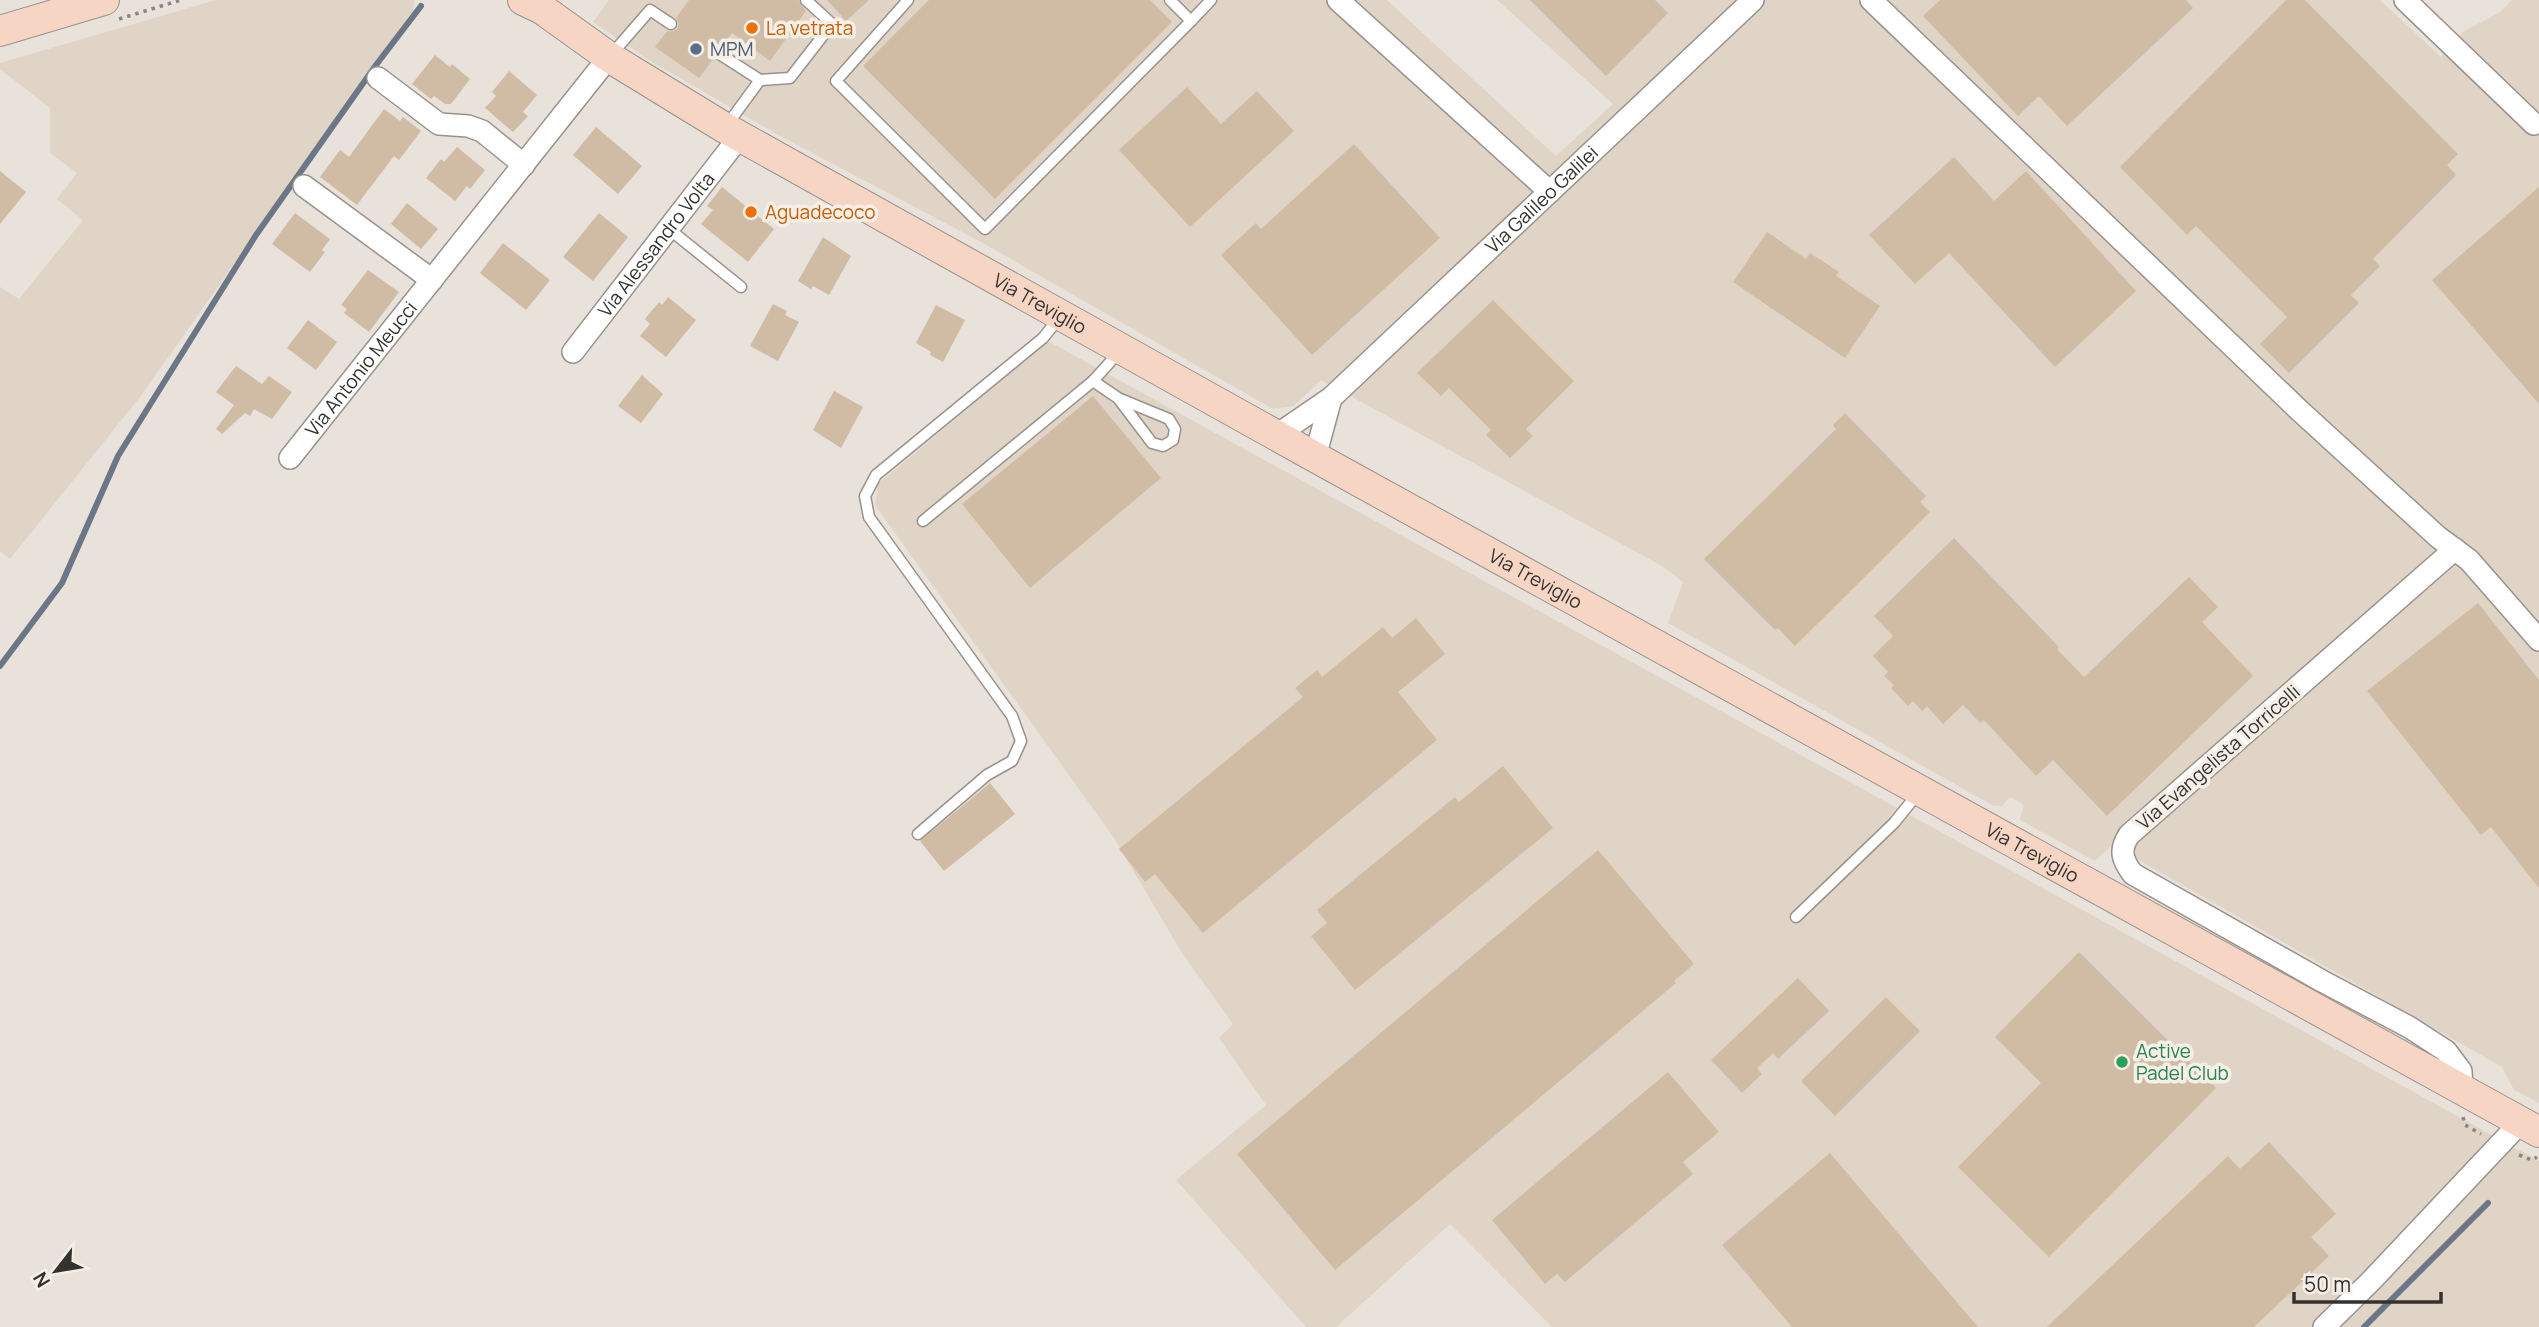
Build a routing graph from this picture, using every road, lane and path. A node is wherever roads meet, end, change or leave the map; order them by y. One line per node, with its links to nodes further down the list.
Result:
1 (104, 0): 14 (street)
2 (806, 0): 18 (lane)
3 (908, 0): 12 (lane)
4 (1170, 0): 12 (lane)
5 (1211, 0): 12 (lane)
6 (1338, 0): 23 (street)
7 (1871, 0): 37 (street)
8 (2405, 0): 19 (street)
9 (533, 3): 16 (street, Via Treviglio)
10 (1740, 4): 23 (street, Via Galileo Galilei)
11 (650, 5): 13 (lane); 16 (lane)
12 (1191, 20)
13 (671, 24)
14 (0, 31)
15 (718, 53): 18 (lane)
16 (609, 57): 20 (street, Via Treviglio); 21 (street, Via Antonio Meucci)
17 (378, 78): 21 (street)
18 (760, 80): 20 (lane)
19 (2534, 124)
20 (733, 132): 24 (street, Via Alessandro Volta); 27 (street, Via Treviglio)
21 (524, 164): 25 (street, Via Antonio Meucci)
22 (304, 186): 25 (street)
23 (1550, 192): 32 (street, Via Galileo Galilei)
24 (669, 229): 26 (lane); 29 (street, Via Alessandro Volta)
25 (432, 280): 35 (street, Via Antonio Meucci)
26 (741, 287)
27 (1062, 315): 28 (street, Via Treviglio); 40 (lane)
28 (1122, 349): 30 (lane); 33 (street, Via Treviglio)
29 (573, 352)
30 (1093, 381): 31 (lane); 36 (lane)
31 (1118, 398): 31 (lane)
32 (1331, 398): 33 (street, Via Galileo Galilei); 34 (street)
33 (1277, 435): 34 (street, Via Treviglio)
34 (1315, 457): 39 (street, Via Treviglio)
35 (290, 458)
36 (923, 521)
37 (2455, 549): 38 (street); 42 (street, Via Evangelista Torricelli)
38 (2539, 640)
39 (1919, 791): 41 (lane); 42 (street, Via Treviglio)
40 (918, 834)
41 (1796, 917)
42 (2462, 1090): 43 (street, Via Treviglio)
43 (2530, 1127): 46 (street)
44 (2522, 1156): 45 (path)
45 (2539, 1156)
46 (2324, 1327)

